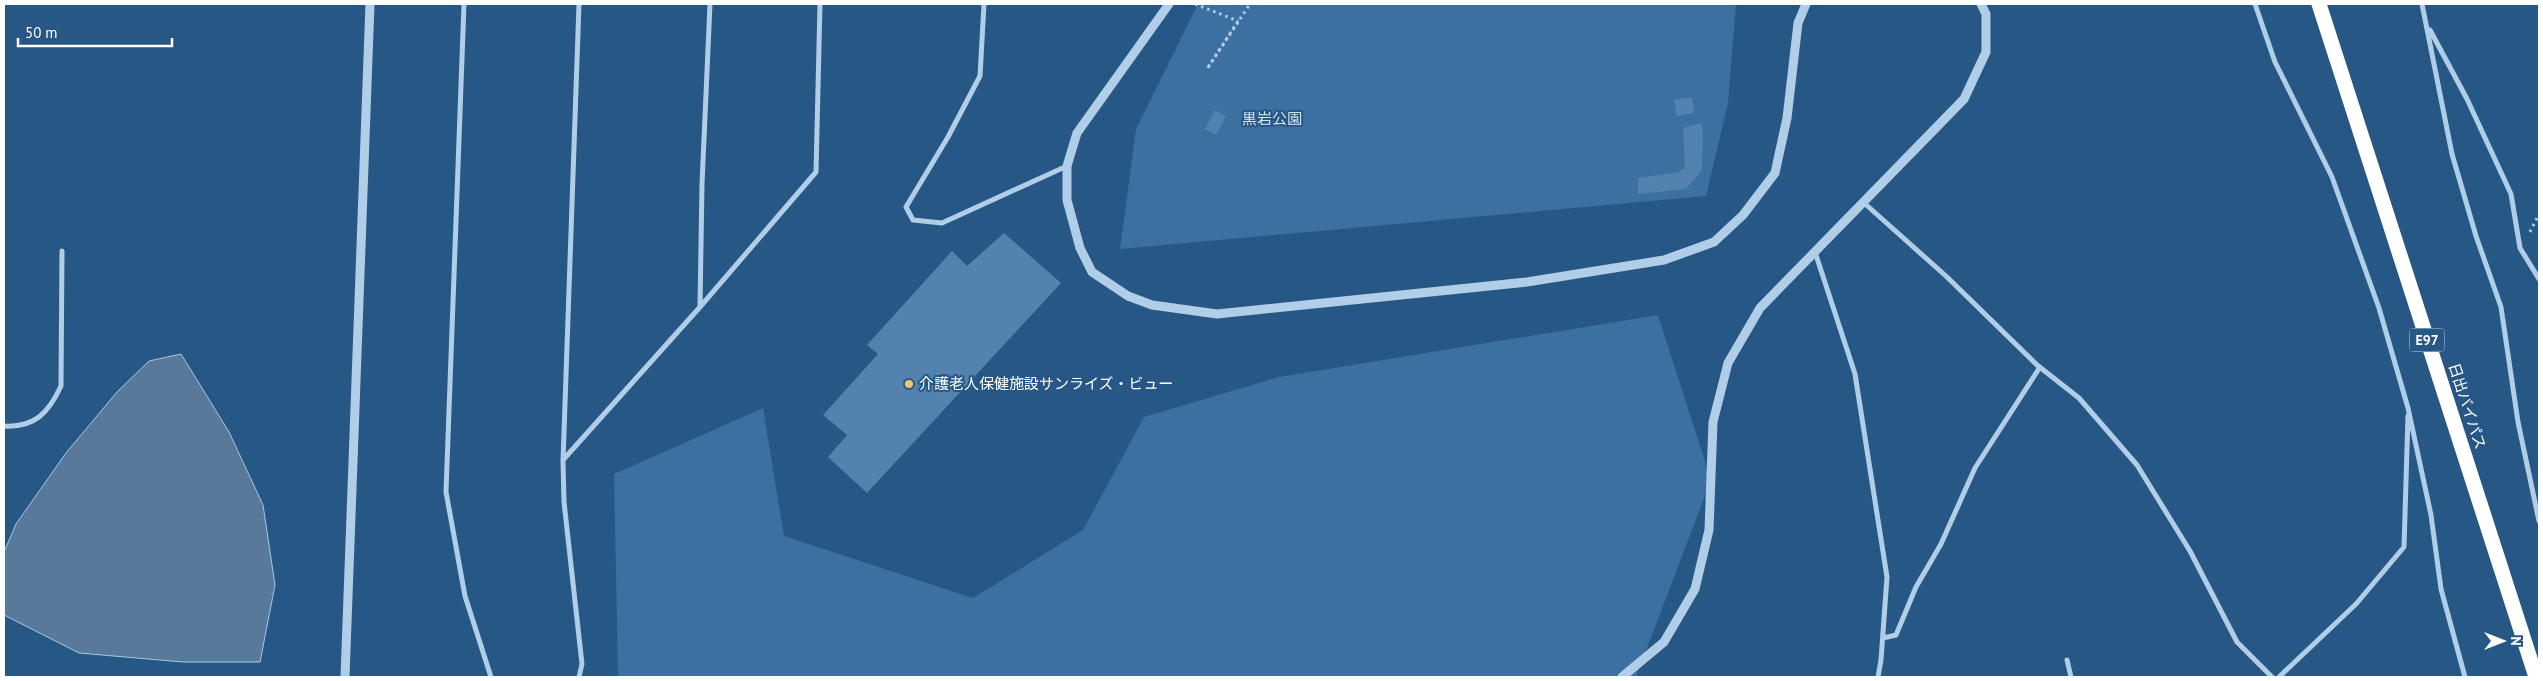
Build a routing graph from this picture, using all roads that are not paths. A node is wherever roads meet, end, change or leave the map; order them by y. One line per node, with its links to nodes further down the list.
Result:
1 (370, 4): 27 (street)
2 (464, 4): 28 (street)
3 (579, 4): 23 (street)
4 (710, 4): 19 (street)
5 (820, 4): 19 (street)
6 (984, 4): 14 (street)
7 (1169, 4): 14 (street)
8 (1806, 4): 14 (street)
9 (1981, 4): 15 (street)
10 (2255, 4): 21 (street)
11 (2319, 4): 36 (highway, 日出バイパス / E97)
12 (2422, 4): 13 (street)
13 (2426, 23): 18 (street); 24 (street)
14 (1067, 166)
15 (1863, 202): 17 (street); 20 (street)
16 (62, 251): 22 (street)
17 (1815, 252): 25 (street); 30 (street)
18 (2539, 279)
19 (700, 307): 23 (street)
20 (2040, 367): 25 (street); 33 (street)
21 (2408, 408): 34 (street); 35 (street)
22 (4, 426)
23 (563, 461): 29 (street)
24 (2539, 521)
25 (1883, 638): 31 (street)
26 (2067, 660): 32 (street)
27 (345, 677)
28 (491, 677)
29 (579, 677)
30 (1622, 677)
31 (1878, 677)
32 (2071, 677)
33 (2272, 677)
34 (2279, 677)
35 (2465, 677)
36 (2536, 677)

